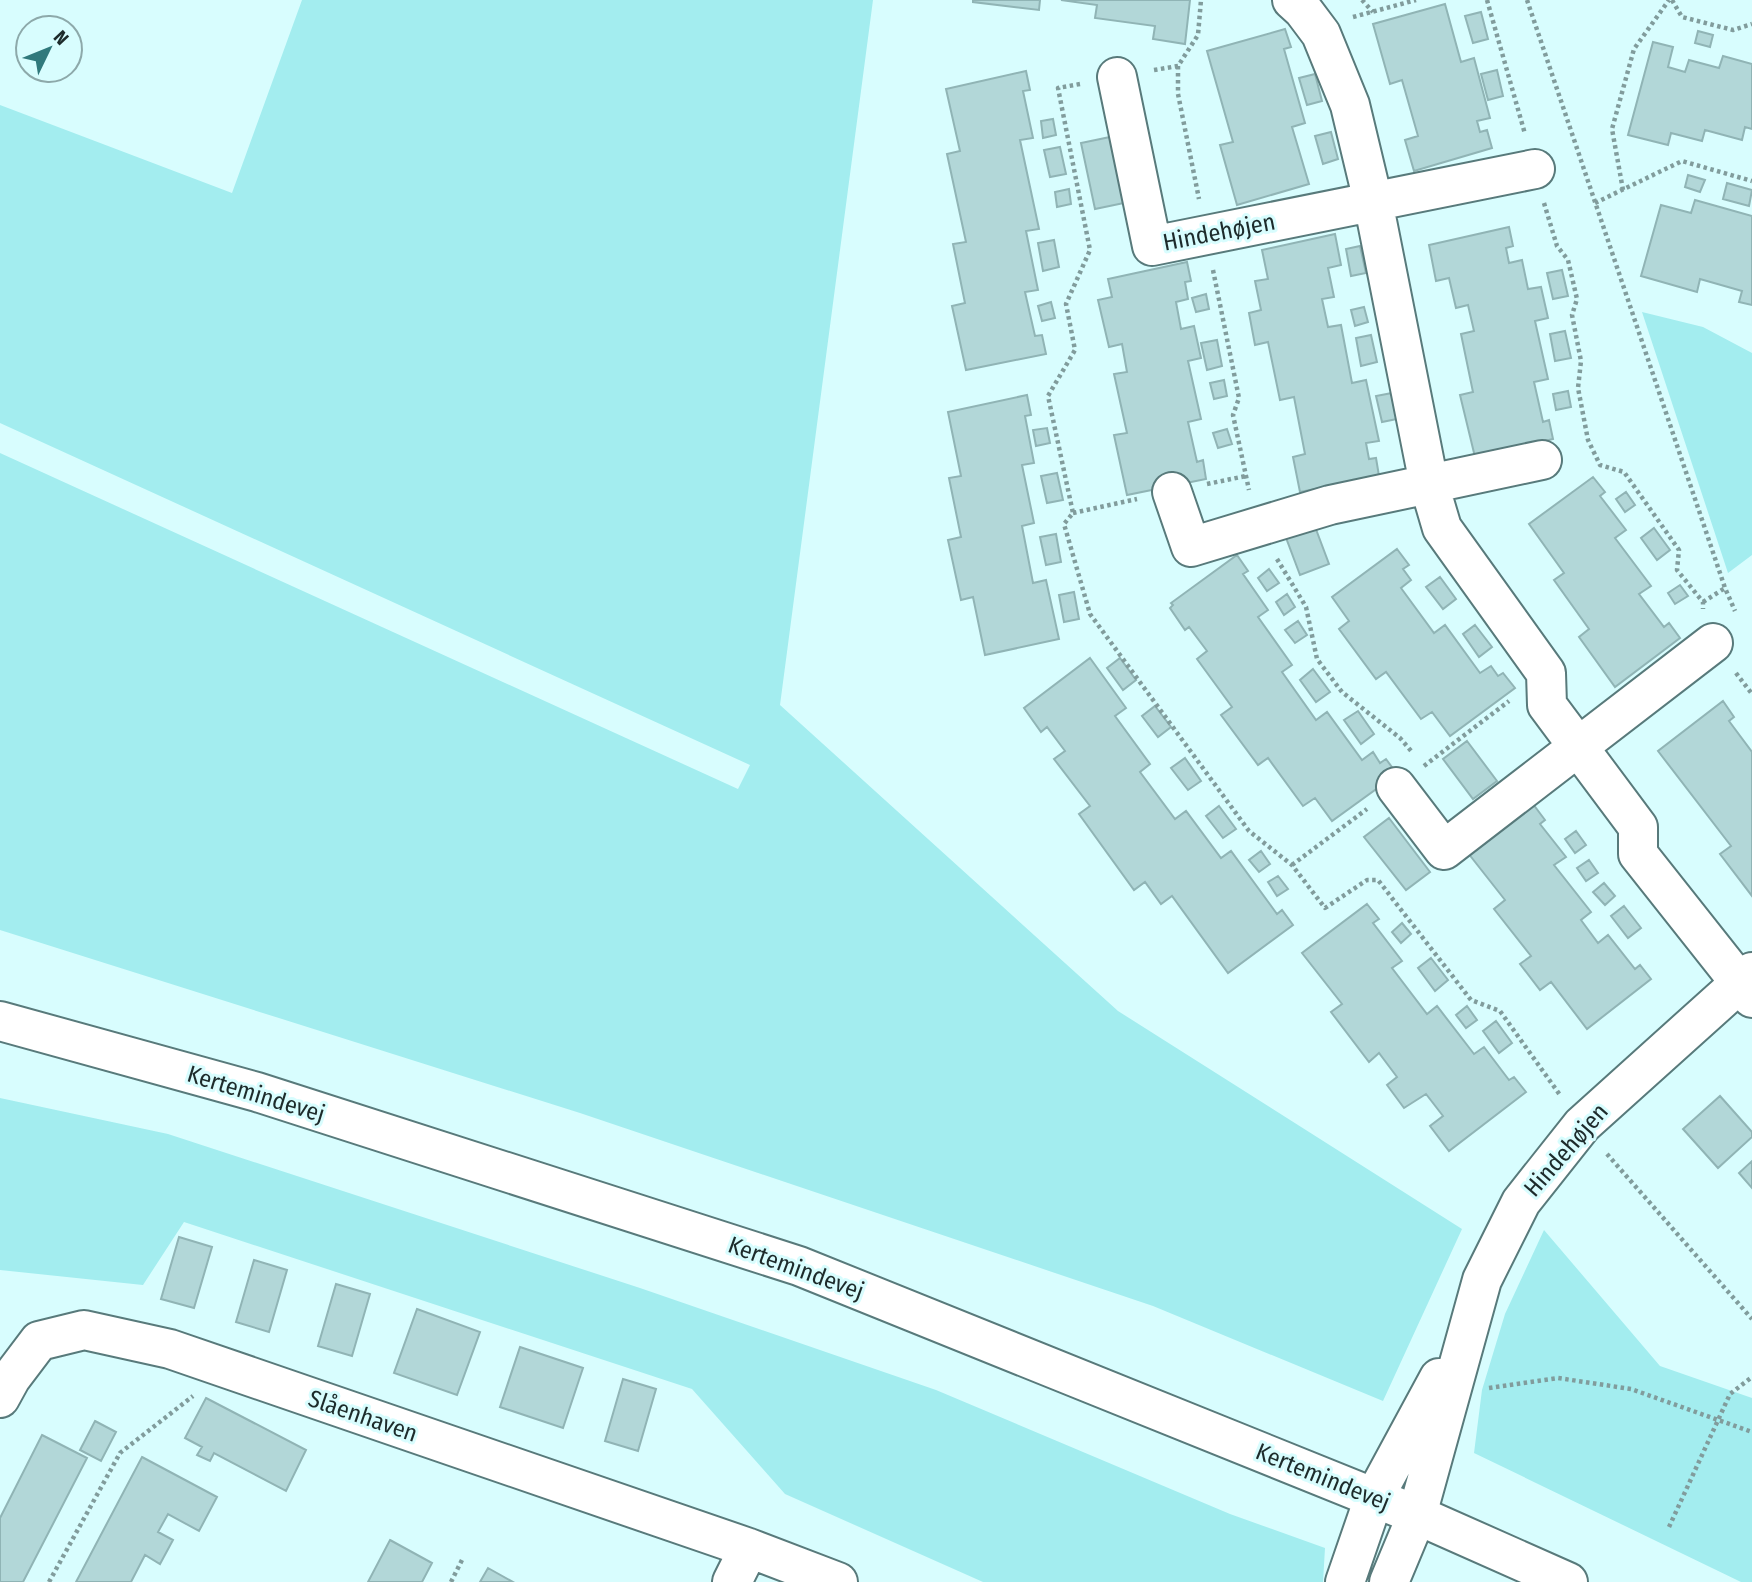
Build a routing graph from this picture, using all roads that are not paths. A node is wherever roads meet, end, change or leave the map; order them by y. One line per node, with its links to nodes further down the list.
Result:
1 (1292, 0): 4 (street, Hindehøjen)
2 (1117, 77): 4 (street, Hindehøjen)
3 (1535, 169): 4 (street, Hindehøjen)
4 (1373, 201): 6 (street, Hindehøjen)
5 (1542, 460): 6 (street)
6 (1429, 484): 7 (street); 9 (street, Hindehøjen)
7 (1172, 492)
8 (1713, 643): 9 (street)
9 (1579, 747): 10 (street); 11 (street, Hindehøjen)
10 (1409, 776)
11 (1748, 984): 13 (street, Hindehøjen)
12 (0, 1021): 15 (street, Kertemindevej)
13 (1470, 1321): 15 (street, Hindehøjen); 16 (street, Hindehøjen)
14 (0, 1398): 17 (street, Slåenhaven)
15 (1374, 1498): 16 (street, Kertemindevej); 20 (street)
16 (1417, 1515): 21 (street); 22 (street, Kertemindevej)
17 (749, 1548): 18 (street); 19 (street, Slåenhaven)
18 (732, 1582)
19 (838, 1582)
20 (1345, 1582)
21 (1390, 1582)
22 (1567, 1582)

